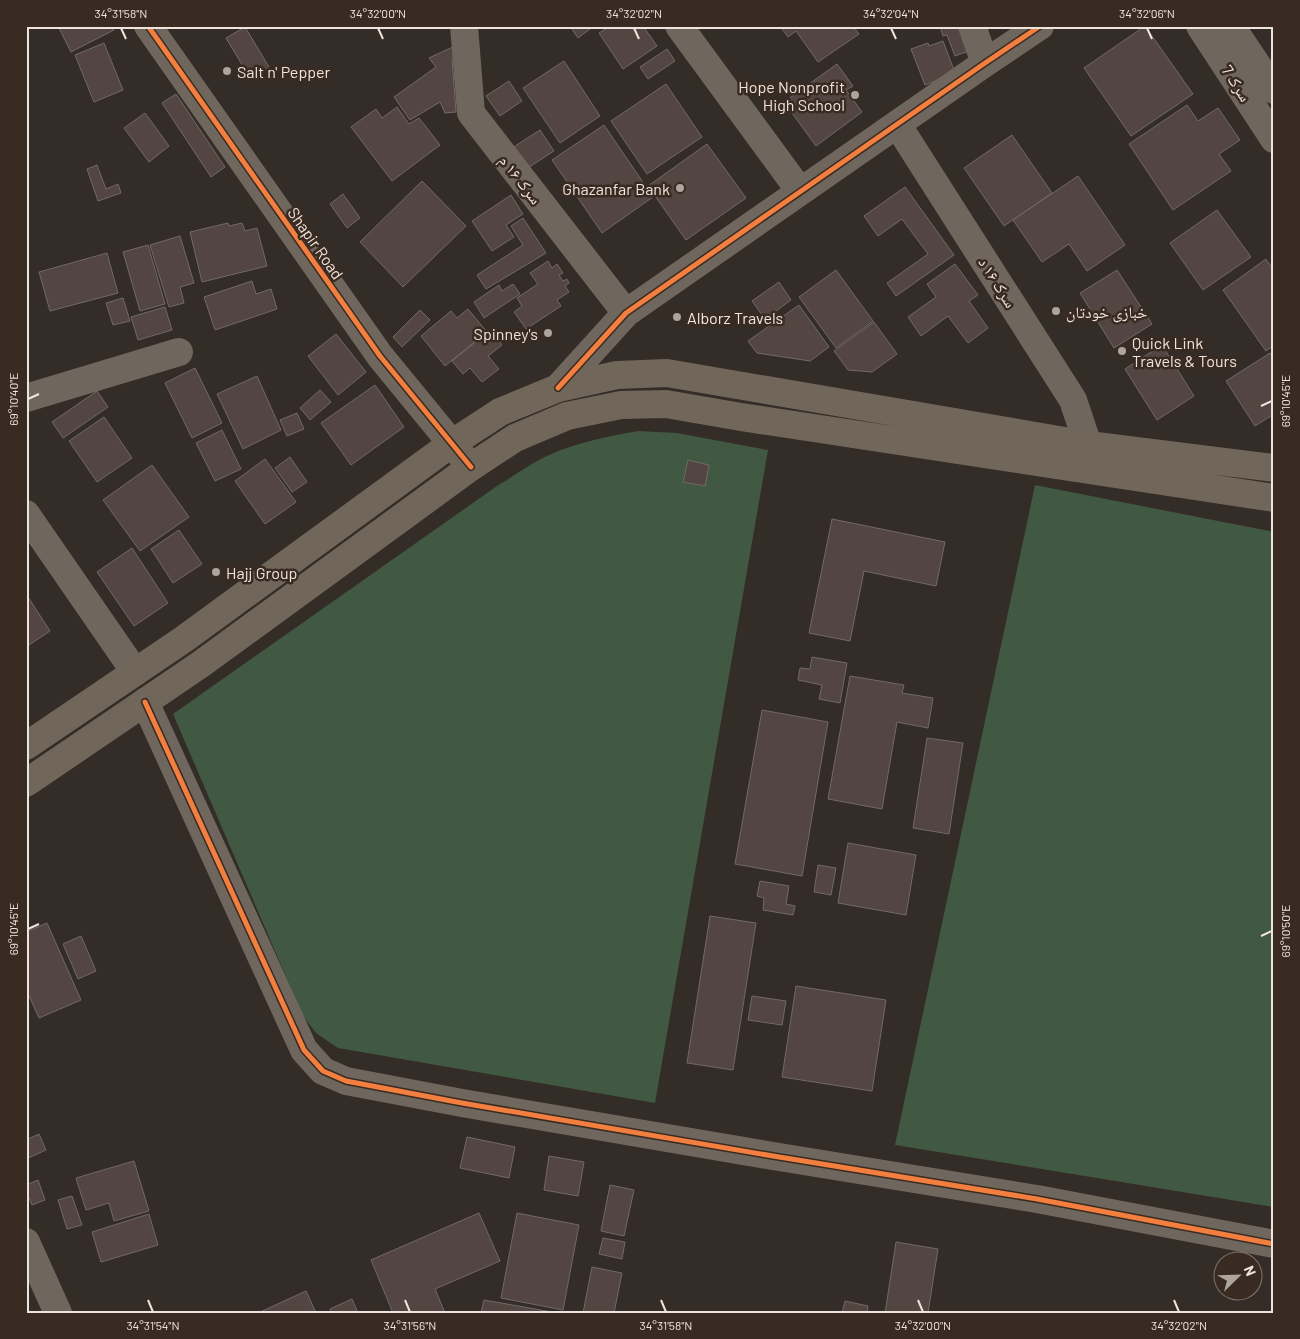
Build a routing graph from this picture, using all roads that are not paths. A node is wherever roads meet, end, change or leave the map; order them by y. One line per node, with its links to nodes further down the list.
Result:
1 (148, 26): 17 (street, Shapir Road)
2 (464, 26): 13 (street, سرک ۱۶ م)
3 (679, 26): 12 (street)
4 (972, 26): 8 (street)
5 (1040, 26): 8 (street)
6 (1200, 26): 11 (street, سرک 7)
7 (1231, 26): 9 (street, سرک 7)
8 (985, 63): 10 (street)
9 (1274, 90)
10 (897, 124): 12 (street); 18 (street, سرک ۱۶ د)
11 (1274, 139)
12 (800, 191): 13 (street)
13 (626, 313): 15 (street)
14 (178, 352): 16 (street)
15 (558, 388): 17 (main road); 18 (main road)
16 (26, 398)
17 (451, 444): 19 (street, Shapir Road); 23 (main road)
18 (1087, 457): 19 (main road); 20 (main road); 21 (main road)
19 (471, 467): 24 (main road)
20 (1274, 468)
21 (1274, 498)
22 (26, 514): 23 (street)
23 (135, 672): 25 (main road)
24 (145, 702): 26 (main road); 28 (street)
25 (26, 746)
26 (26, 783)
27 (26, 1242): 29 (street)
28 (1274, 1244)
29 (58, 1313)

